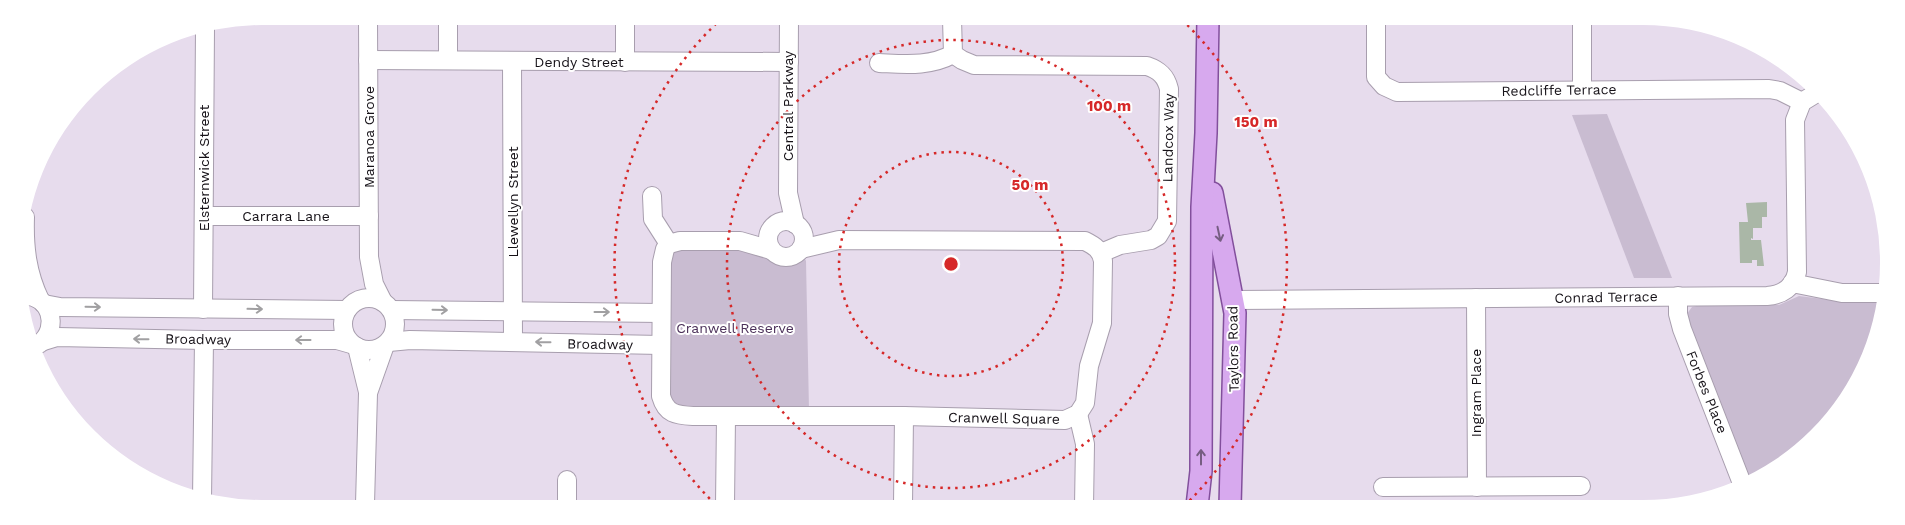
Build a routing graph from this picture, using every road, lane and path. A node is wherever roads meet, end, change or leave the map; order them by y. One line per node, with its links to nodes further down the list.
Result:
1 (368, 25): 11 (street, Maranoa Grove)
2 (448, 25): 12 (street)
3 (625, 25): 14 (street)
4 (789, 25): 15 (street, Central Parkway)
5 (952, 25): 10 (street)
6 (1208, 25): 19 (main road, Taylors Road)
7 (1376, 25): 17 (street, Redcliffe Terrace)
8 (1582, 25): 17 (street)
9 (205, 32): 22 (street, Elsternwick Street)
10 (953, 54): 16 (street); 31 (street, Landcox Way)
11 (368, 60): 12 (street, Dendy Street); 23 (street, Maranoa Grove)
12 (448, 60): 13 (street, Dendy Street)
13 (512, 61): 14 (street, Dendy Street); 45 (street, Llewellyn Street)
14 (625, 62): 15 (street, Dendy Street)
15 (789, 62): 20 (street, Central Parkway)
16 (878, 64)
17 (1582, 90): 18 (street, Redcliffe Terrace)
18 (1808, 98): 34 (street)
19 (1206, 133): 39 (main road, Taylors Road); 40 (main road, Taylors Road, one-way to 40)
20 (788, 193): 24 (street, Central Parkway); 25 (street, Central Parkway)
21 (652, 196): 28 (street)
22 (204, 216): 23 (street, Carrara Lane); 44 (street, Elsternwick Street)
23 (368, 216): 33 (street, Maranoa Grove)
24 (798, 227): 25 (street); 26 (street); 29 (street)
25 (773, 228): 27 (street); 30 (street)
26 (839, 240): 29 (street); 31 (street)
27 (740, 242): 28 (street); 30 (street)
28 (669, 244): 46 (street, Cranwell Square)
29 (801, 248): 30 (street)
30 (771, 250)
31 (1101, 253): 55 (street, Cranwell Square)
32 (26, 254): 41 (street)
33 (369, 257): 42 (street, Maranoa Grove); 43 (street, Maranoa Grove)
34 (1792, 283): 35 (street); 37 (street, Conrad Terrace)
35 (1878, 293)
36 (28, 296): 41 (street)
37 (1678, 296): 38 (street, Conrad Terrace); 58 (street, Forbes Place)
38 (1476, 298): 40 (street, Conrad Terrace); 60 (street, Ingram Place)
39 (1201, 300): 40 (main road); 69 (main road, Taylors Road, one-way to 39)
40 (1233, 300): 70 (main road, Taylors Road)
41 (42, 302): 44 (street, one-way to 44); 49 (street)
42 (387, 306): 43 (street); 45 (street, one-way to 45); 50 (street)
43 (350, 307): 44 (street, one-way to 43); 53 (street)
44 (203, 309)
45 (513, 312): 46 (street, one-way to 46); 48 (street, Llewellyn Street)
46 (661, 313): 52 (street, Cranwell Square)
47 (204, 340): 51 (street, Broadway, one-way to 51); 53 (street, Broadway, one-way to 47); 63 (street)
48 (513, 342): 50 (street, Broadway); 52 (street, Broadway, one-way to 48)
49 (40, 344)
50 (387, 344): 53 (street); 54 (street)
51 (40, 345)
52 (661, 345): 57 (street, Cranwell Square)
53 (354, 346): 54 (street)
54 (368, 393): 64 (street)
55 (1078, 414): 56 (street, Cranwell Square); 68 (street)
56 (904, 416): 57 (street, Cranwell Square); 67 (street)
57 (726, 417): 66 (street)
58 (1740, 479)
59 (567, 480): 65 (street)
60 (1477, 486): 61 (street); 62 (street)
61 (1581, 486)
62 (1383, 487)
63 (202, 492)
64 (365, 500)
65 (567, 500)
66 (726, 500)
67 (903, 500)
68 (1084, 500)
69 (1198, 500)
70 (1230, 500)

